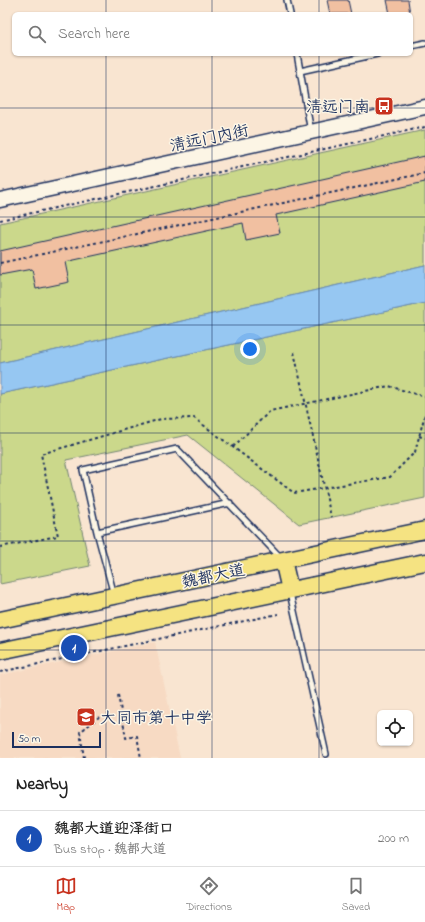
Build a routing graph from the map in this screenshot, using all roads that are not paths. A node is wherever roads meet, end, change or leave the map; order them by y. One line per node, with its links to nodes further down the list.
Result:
1 (287, 0): 2 (lane)
2 (290, 12)
3 (425, 43): 4 (lane)
4 (413, 46)
5 (297, 56): 7 (lane)
6 (368, 56): 7 (lane)
7 (300, 71): 9 (lane)
8 (425, 107): 9 (main road, 清远门内街)
9 (311, 132): 10 (main road, 清远门内街)
10 (0, 200)
11 (230, 503): 13 (lane); 13 (lane); 14 (lane)
12 (425, 530): 14 (main road, 魏都大道)
13 (97, 532): 17 (lane)
14 (283, 560): 16 (main road); 17 (main road, 魏都大道)
15 (425, 562): 16 (main road, 魏都大道)
16 (290, 590): 19 (main road, 魏都大道); 20 (lane)
17 (114, 596): 18 (main road, 魏都大道)
18 (0, 620)
19 (0, 651)
20 (326, 754)

